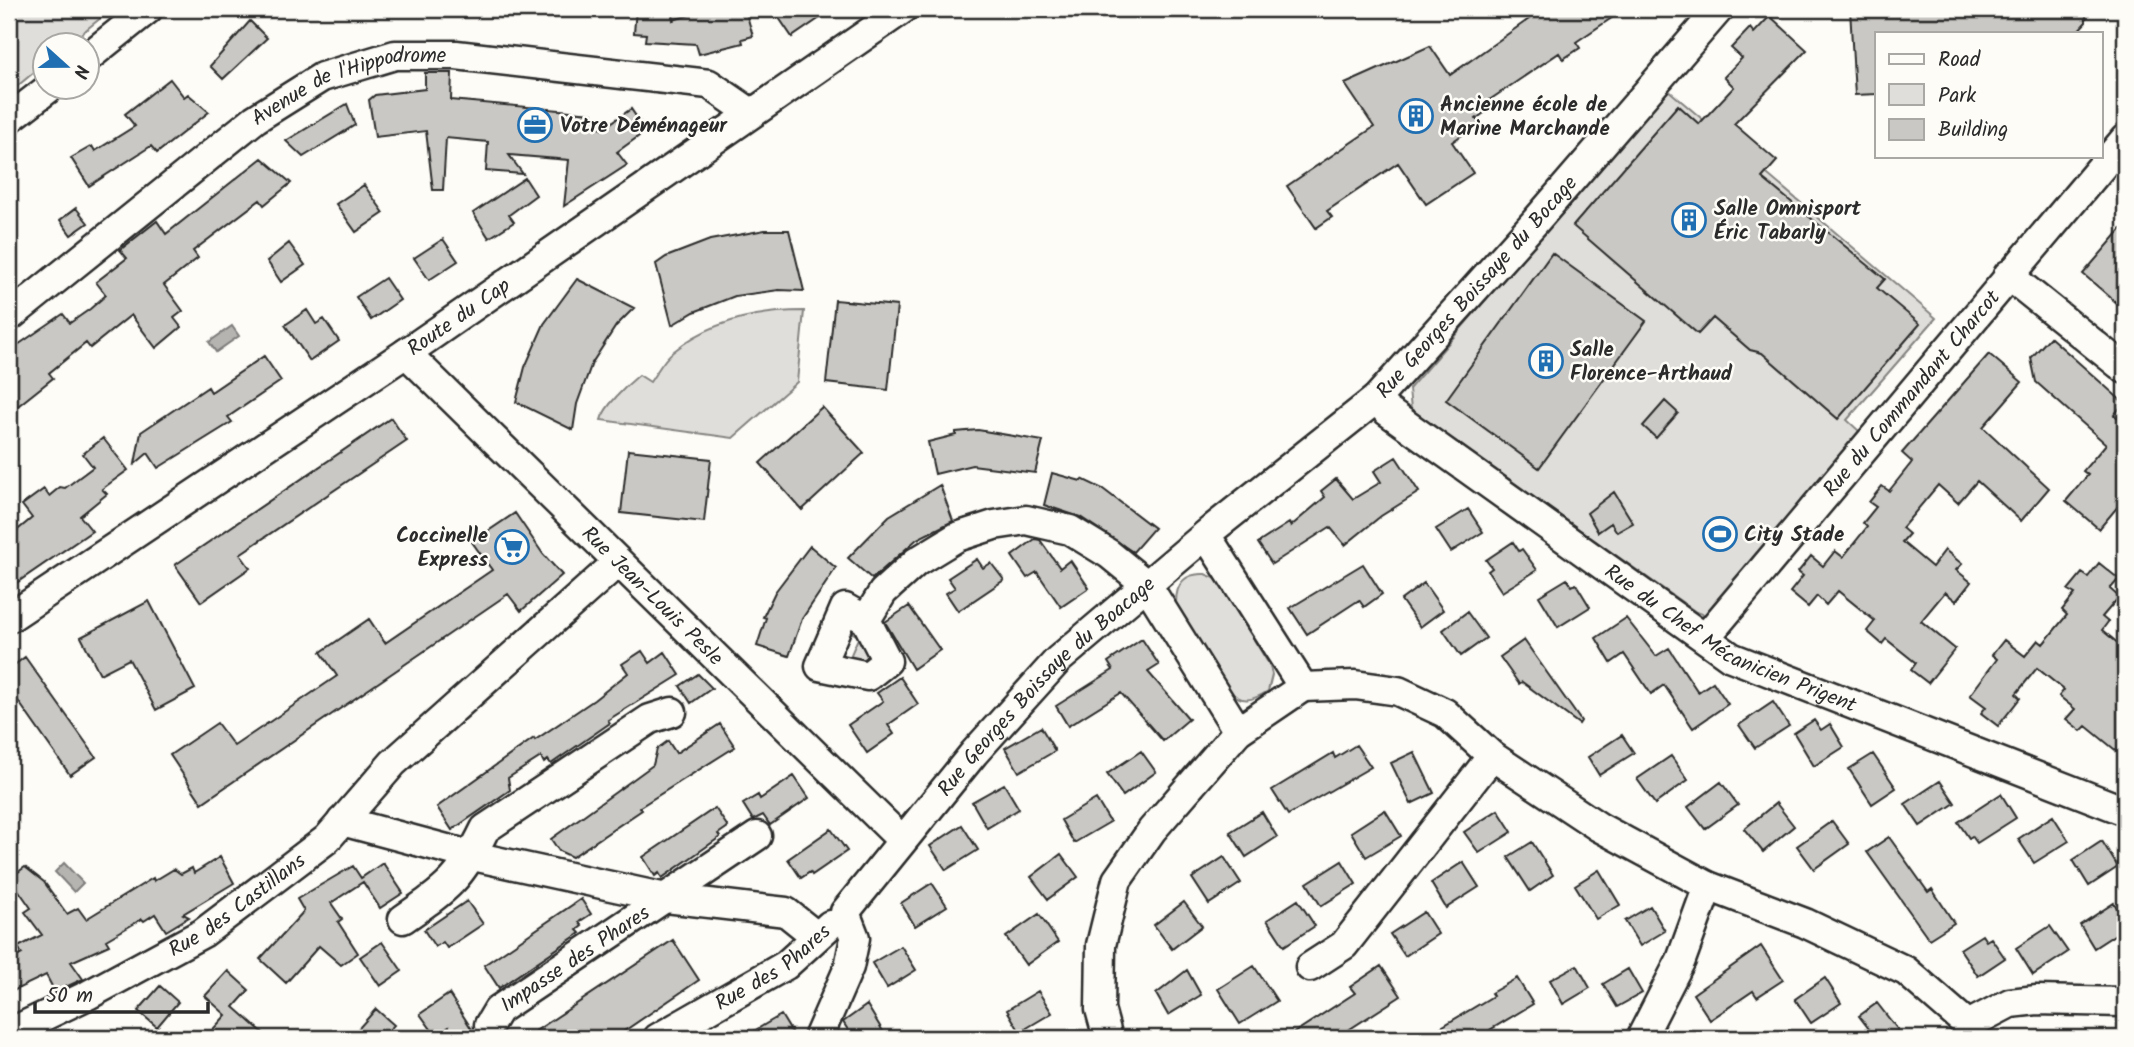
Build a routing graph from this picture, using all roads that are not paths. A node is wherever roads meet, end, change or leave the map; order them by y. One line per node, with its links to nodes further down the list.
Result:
1 (148, 9): 4 (street)
2 (903, 9): 6 (street, Route du Cap)
3 (1719, 9): 13 (street, Rue Georges Boissaye du Bocage)
4 (102, 46)
5 (32, 101): 7 (street)
6 (751, 113): 10 (street, Avenue de l'Hippodrome); 11 (street, Route du Cap)
7 (9, 119)
8 (2125, 139): 9 (street, Rue du Commandant Charcot)
9 (2008, 275): 12 (street, Rue du Commandant Charcot); 19 (street, Rue du Commandant Charcot)
10 (9, 317)
11 (406, 353): 15 (street, Rue Jean-Louis Pesle); 17 (street, Route du Cap)
12 (2125, 369)
13 (1376, 399): 14 (street, Rue Georges Boissaye du Bocage); 19 (street, Rue du Chef Mécanicien Prigent)
14 (1206, 535): 16 (street, Rue Georges Boissaye du Bocage); 20 (street)
15 (618, 562): 25 (street, Rue des Castillans); 27 (street, Rue Jean-Louis Pesle)
16 (1147, 585): 18 (street, Rue Georges Boissaye du Boacage); 22 (street); 27 (street, Rue Georges Boissaye du Boacage)
17 (9, 618)
18 (866, 620)
19 (1704, 638): 24 (street, Rue du Chef Mécanicien Prigent)
20 (1303, 687): 22 (street); 23 (street)
21 (672, 712): 28 (street)
22 (1238, 731): 42 (street)
23 (1492, 756): 29 (street); 34 (street)
24 (2125, 811)
25 (342, 821): 28 (street); 39 (street, Rue des Castillans)
26 (757, 836): 30 (street)
27 (902, 840): 31 (street, Rue Georges Boissaye du Boacage)
28 (472, 856): 30 (street); 32 (street)
29 (1707, 886): 37 (street); 38 (street)
30 (666, 898): 33 (street); 36 (street, Impasse des Phares)
31 (845, 912): 33 (street, Rue des Phares); 41 (street)
32 (403, 919)
33 (816, 936): 40 (street, Rue des Phares)
34 (1310, 967)
35 (2122, 1002): 38 (street)
36 (489, 1025)
37 (1646, 1028): 43 (street)
38 (1971, 1032)
39 (9, 1033)
40 (658, 1038)
41 (818, 1038)
42 (1108, 1038)
43 (1628, 1038)

